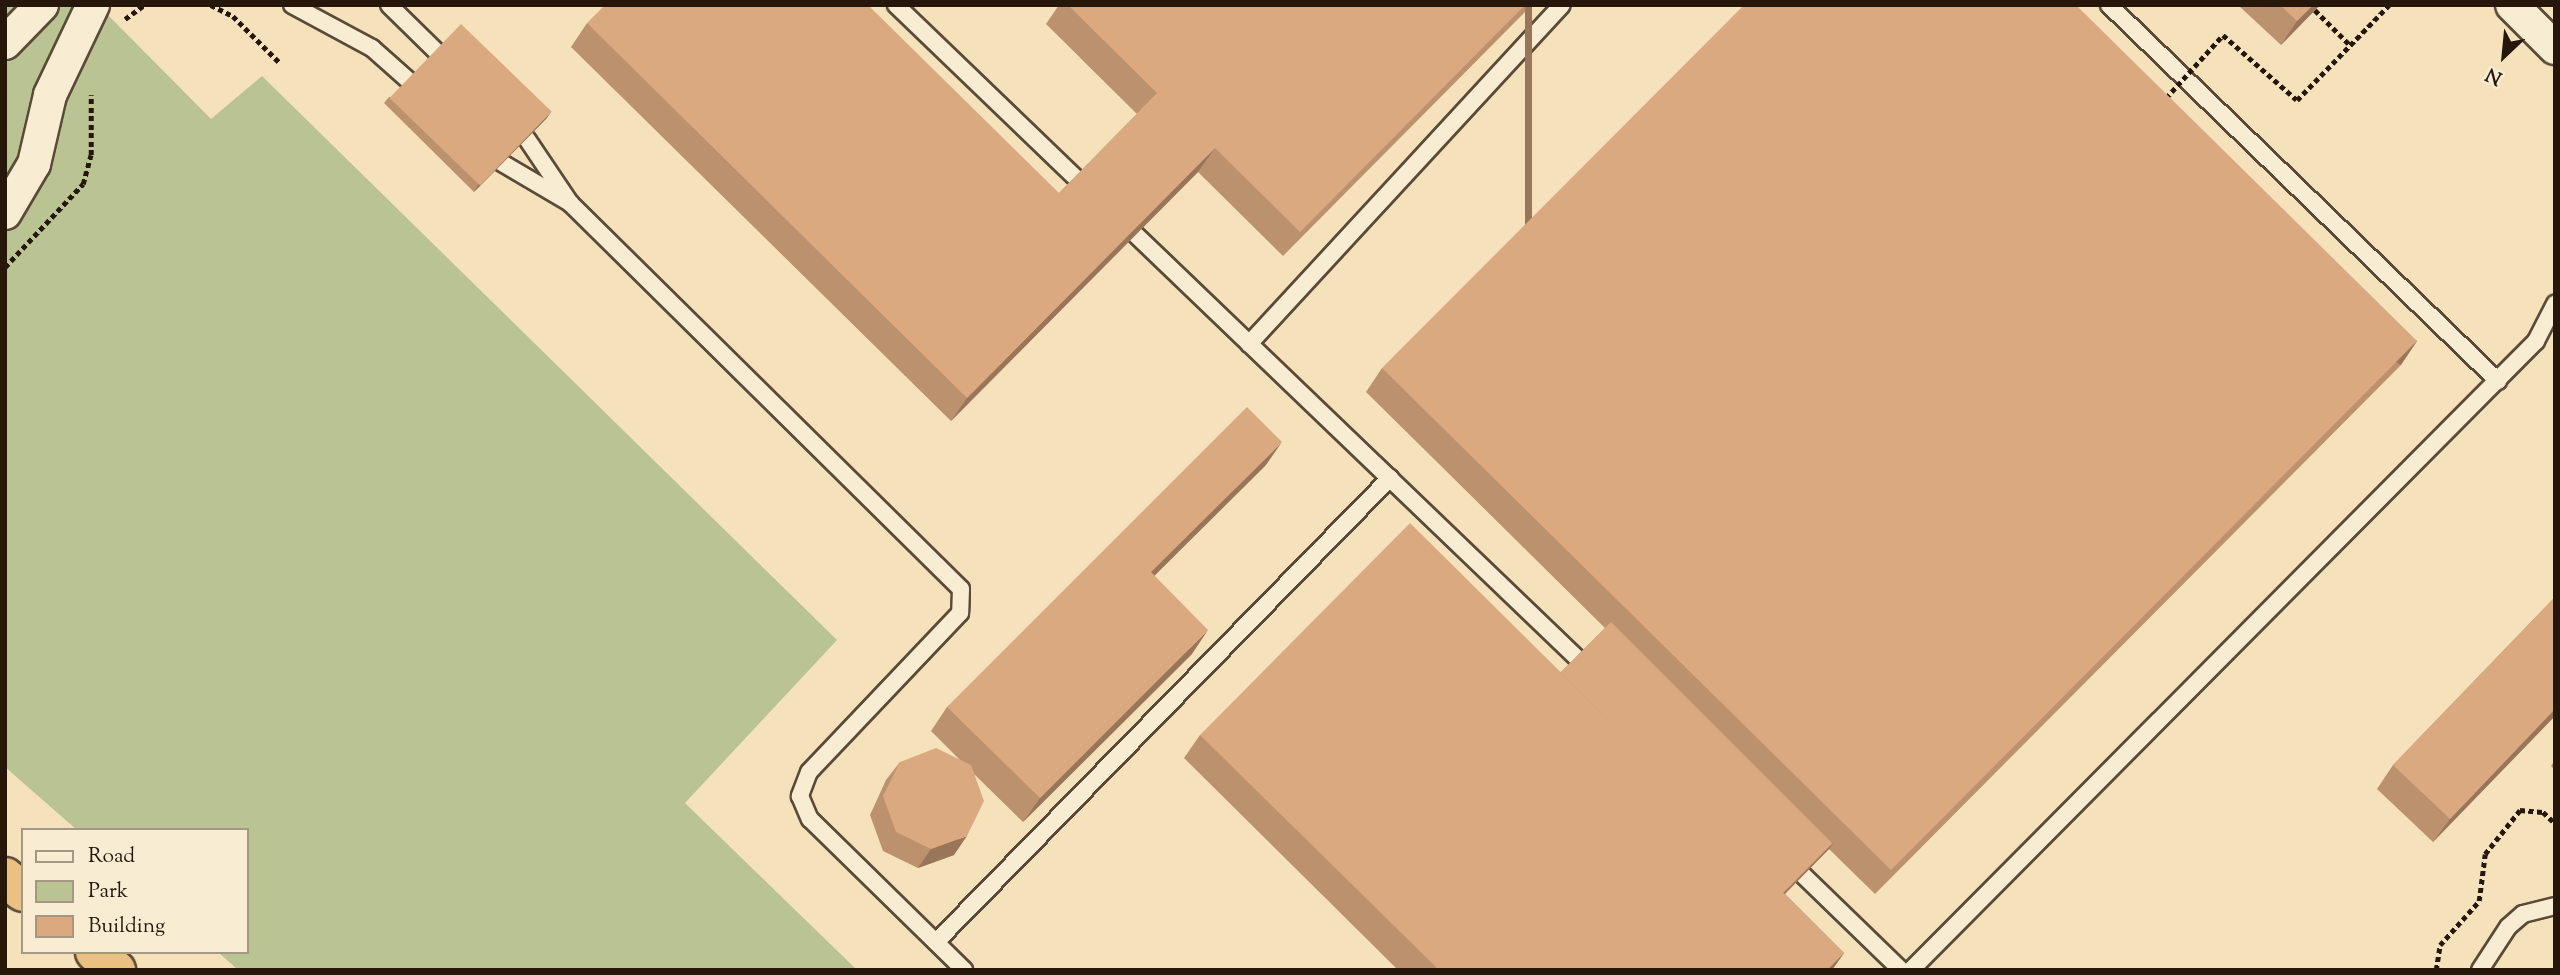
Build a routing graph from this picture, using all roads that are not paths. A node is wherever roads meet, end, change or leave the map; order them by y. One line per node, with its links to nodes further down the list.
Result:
1 (42, 5): 9 (street)
2 (93, 5): 17 (street)
3 (292, 5): 12 (lane)
4 (388, 5): 11 (lane)
5 (896, 5): 15 (lane)
6 (1562, 5): 20 (lane)
7 (2109, 5): 21 (lane)
8 (2512, 5): 10 (street)
9 (5, 43)
10 (2555, 48)
11 (436, 51)
12 (407, 79)
13 (527, 139): 16 (lane)
14 (502, 163): 16 (lane)
15 (1078, 180)
16 (570, 203): 28 (lane)
17 (5, 213)
18 (1136, 235): 20 (lane)
19 (2555, 304): 21 (lane)
20 (1250, 344): 22 (lane)
21 (2498, 381): 33 (lane)
22 (1390, 478): 23 (lane); 28 (lane)
23 (1577, 658)
24 (1803, 875): 32 (lane)
25 (5, 877): 26 (highway)
26 (21, 890)
27 (2555, 906): 34 (lane)
28 (936, 942): 31 (lane)
29 (97, 954): 30 (highway)
30 (116, 970)
31 (964, 970)
32 (1901, 970)
33 (1911, 970)
34 (2480, 970)

